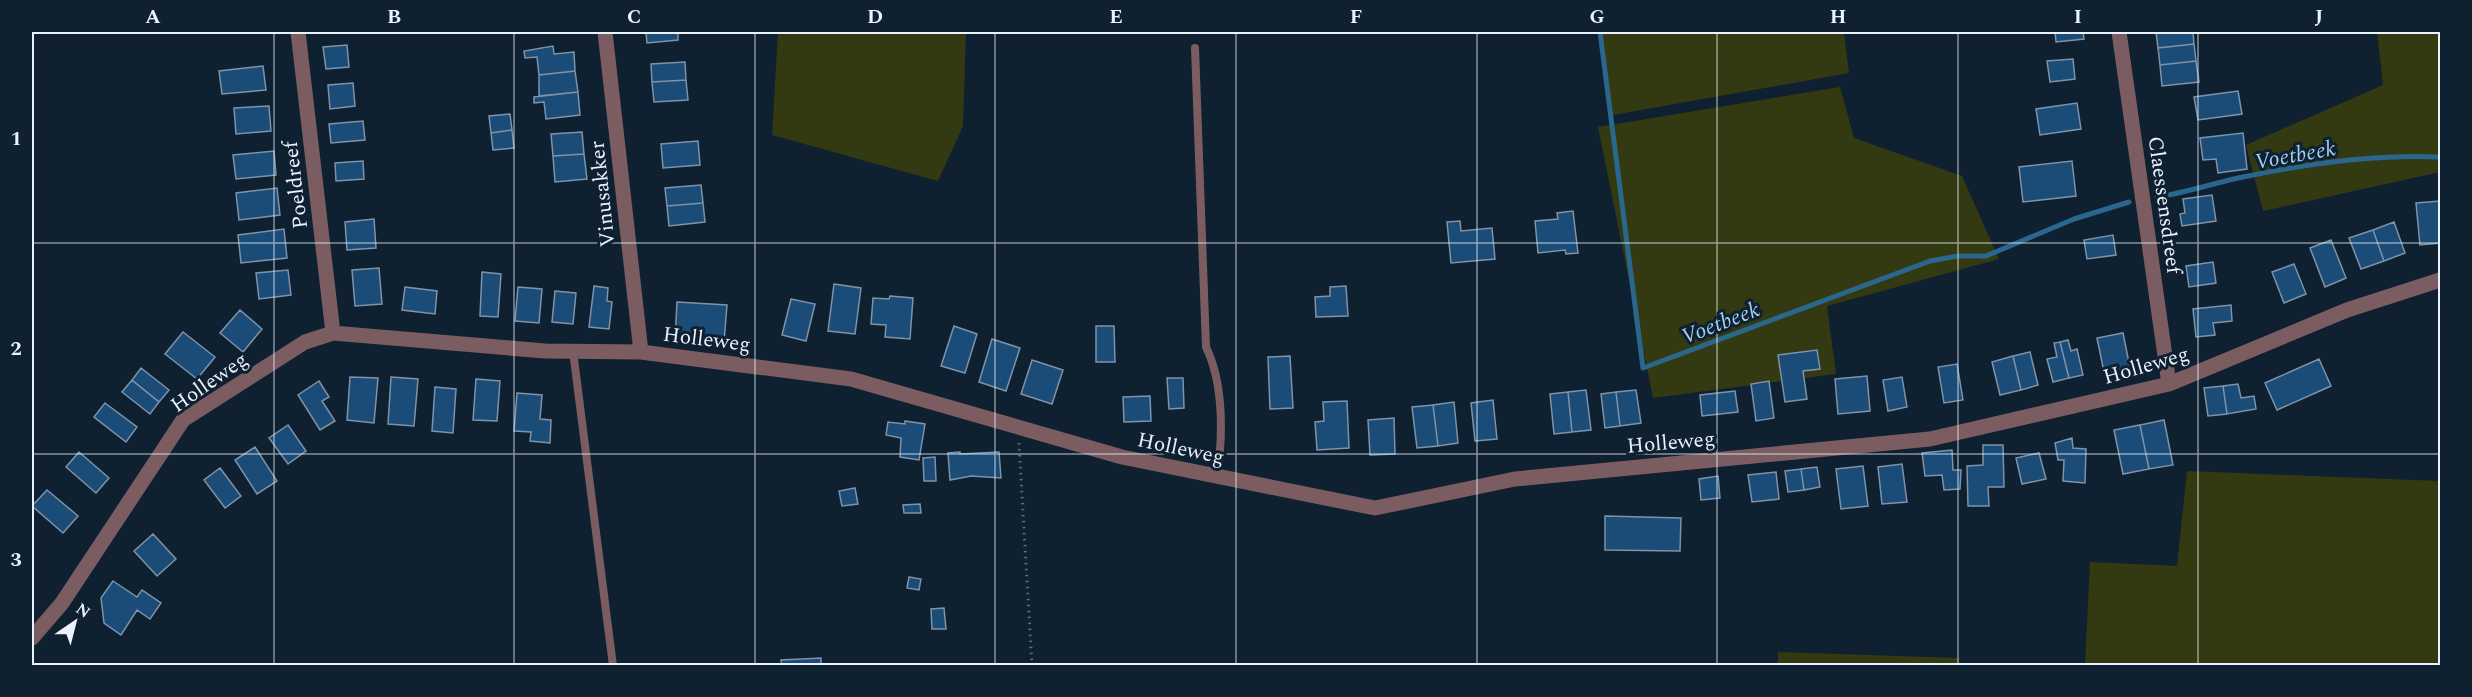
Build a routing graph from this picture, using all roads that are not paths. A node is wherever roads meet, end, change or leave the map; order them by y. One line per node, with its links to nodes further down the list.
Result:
1 (298, 32): 6 (street, Poeldreef)
2 (606, 32): 8 (street, Vinusakker)
3 (2119, 32): 9 (street, Claessensdreef)
4 (1195, 48): 10 (lane)
5 (2440, 280): 9 (street, Holleweg)
6 (333, 333): 7 (street, Holleweg); 11 (street, Holleweg)
7 (573, 351): 8 (street, Holleweg); 12 (lane)
8 (641, 352): 10 (street, Holleweg)
9 (2169, 384): 10 (street, Holleweg)
10 (1217, 477)
11 (32, 638)
12 (613, 666)

